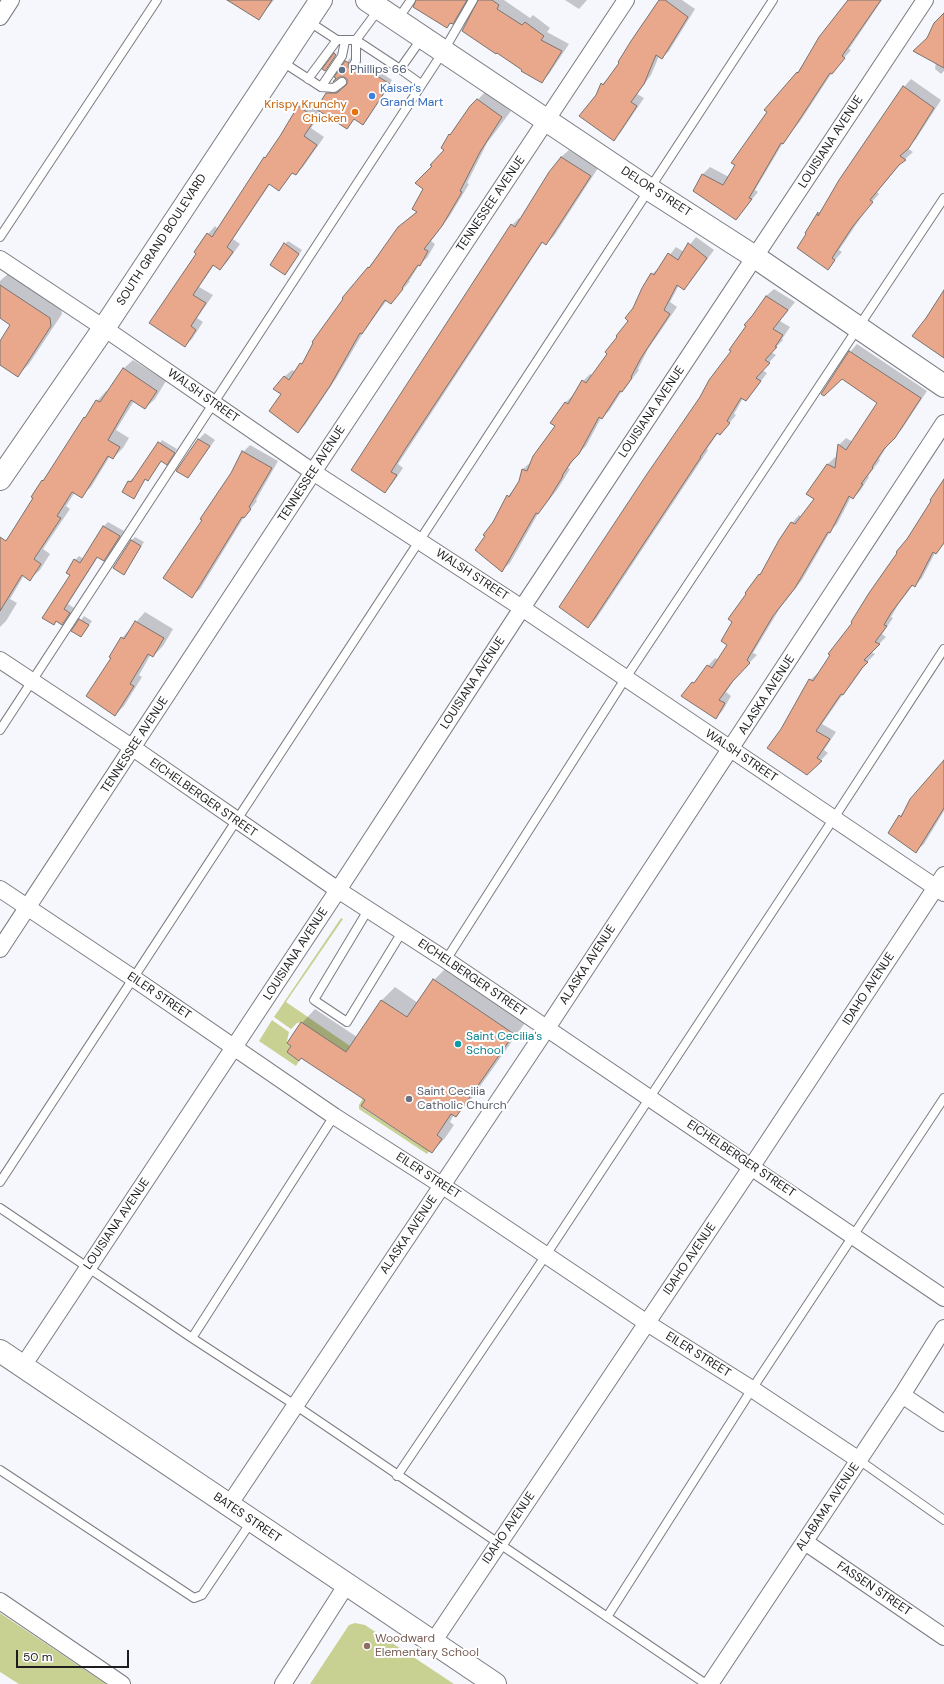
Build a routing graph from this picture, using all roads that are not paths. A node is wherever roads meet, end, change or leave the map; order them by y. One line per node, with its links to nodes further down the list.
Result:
1 (11, 0): 10 (street)
2 (157, 0): 27 (lane)
3 (321, 0): 11 (main road, SOUTH GRAND BOULEVARD)
4 (412, 0): 12 (lane)
5 (473, 0): 16 (lane)
6 (626, 0): 24 (street, TENNESSEE AVENUE)
7 (773, 0): 25 (lane)
8 (925, 0): 28 (street, LOUISIANA AVENUE)
9 (373, 4): 12 (main road, DELOR STREET); 15 (lane)
10 (0, 17)
11 (308, 20): 14 (lane); 17 (main road, SOUTH GRAND BOULEVARD)
12 (397, 21): 13 (main road, DELOR STREET)
13 (422, 38): 16 (main road, DELOR STREET); 19 (lane)
14 (341, 40): 15 (lane); 20 (lane); 23 (lane)
15 (356, 40): 18 (lane); 19 (lane)
16 (442, 52): 22 (lane); 24 (main road, DELOR STREET)
17 (280, 61): 20 (lane); 31 (main road, SOUTH GRAND BOULEVARD)
18 (353, 66)
19 (400, 69): 22 (lane)
20 (308, 79): 23 (lane)
21 (342, 82): 23 (lane)
22 (421, 84): 33 (lane)
23 (321, 87)
24 (546, 121): 25 (main road, DELOR STREET); 35 (street, TENNESSEE AVENUE)
25 (649, 189): 28 (main road, DELOR STREET); 37 (lane)
26 (944, 198): 30 (lane)
27 (0, 237)
28 (755, 257): 30 (main road, DELOR STREET); 38 (street, LOUISIANA AVENUE)
29 (0, 259): 31 (street, WALSH STREET)
30 (857, 327): 32 (main road, DELOR STREET); 41 (lane)
31 (104, 328): 33 (street, WALSH STREET); 36 (main road, SOUTH GRAND BOULEVARD)
32 (944, 386)
33 (212, 403): 35 (street, WALSH STREET); 42 (lane)
34 (944, 423): 45 (street, ALASKA AVENUE)
35 (313, 472): 37 (street, WALSH STREET); 44 (street, TENNESSEE AVENUE)
36 (0, 479)
37 (419, 540): 38 (street, WALSH STREET); 47 (lane)
38 (522, 608): 41 (street, WALSH STREET); 50 (street, LOUISIANA AVENUE)
39 (944, 649): 46 (lane)
40 (0, 660): 42 (street, EICHELBERGER STREET)
41 (625, 678): 45 (street, WALSH STREET); 55 (lane)
42 (33, 680): 43 (lane); 44 (street, EICHELBERGER STREET)
43 (0, 730)
44 (133, 748): 47 (street, EICHELBERGER STREET); 51 (street, TENNESSEE AVENUE)
45 (731, 750): 46 (street, WALSH STREET); 57 (street, ALASKA AVENUE)
46 (834, 818): 48 (street, WALSH STREET); 59 (lane)
47 (237, 821): 50 (street, EICHELBERGER STREET); 56 (lane)
48 (941, 885): 62 (street, IDAHO AVENUE)
49 (0, 889): 51 (street, EILER STREET)
50 (338, 890): 52 (street, EICHELBERGER STREET); 58 (street, LOUISIANA AVENUE)
51 (27, 908): 54 (street, TENNESSEE AVENUE); 56 (street, EILER STREET)
52 (368, 910): 53 (street, EICHELBERGER STREET); 53 (lane)
53 (402, 932): 55 (street, EICHELBERGER STREET)
54 (0, 949)
55 (446, 960): 57 (street, EICHELBERGER STREET)
56 (133, 978): 58 (street, EILER STREET); 63 (lane)
57 (547, 1028): 59 (street, EICHELBERGER STREET); 64 (street, ALASKA AVENUE)
58 (234, 1047): 61 (street, EILER STREET); 68 (street, LOUISIANA AVENUE)
59 (649, 1098): 62 (street, EICHELBERGER STREET); 67 (lane)
60 (944, 1098): 66 (lane)
61 (334, 1116): 64 (street, EILER STREET); 72 (lane)
62 (752, 1166): 66 (street, EICHELBERGER STREET); 70 (street, IDAHO AVENUE)
63 (0, 1182)
64 (443, 1186): 67 (street, EILER STREET); 77 (street, ALASKA AVENUE)
65 (0, 1208): 68 (lane)
66 (852, 1235): 69 (street, EICHELBERGER STREET); 75 (lane)
67 (546, 1255): 70 (street, EILER STREET); 81 (lane)
68 (88, 1267): 72 (lane); 74 (street, LOUISIANA AVENUE)
69 (944, 1298)
70 (648, 1323): 75 (street, EILER STREET); 86 (street, IDAHO AVENUE)
71 (944, 1328): 76 (street, ALABAMA AVENUE)
72 (192, 1338): 77 (lane)
73 (0, 1351): 74 (main road, BATES STREET)
74 (23, 1366): 82 (main road, BATES STREET)
75 (752, 1389): 79 (street, EILER STREET); 89 (lane)
76 (902, 1395): 78 (street); 79 (street, ALABAMA AVENUE)
77 (295, 1405): 81 (lane); 82 (street, ALASKA AVENUE)
78 (944, 1423)
79 (859, 1460): 83 (lane); 85 (street, ALABAMA AVENUE)
80 (0, 1470): 84 (lane)
81 (397, 1476): 86 (lane)
82 (229, 1505): 84 (main road, BATES STREET)
83 (944, 1520)
84 (251, 1521): 87 (main road, BATES STREET)
85 (805, 1542): 90 (street, FASSEN STREET); 96 (street, ALABAMA AVENUE)
86 (498, 1544): 89 (lane); 91 (street, IDAHO AVENUE)
87 (347, 1584): 91 (main road, BATES STREET); 93 (street)
88 (0, 1601): 92 (street)
89 (607, 1617): 95 (lane)
90 (944, 1637)
91 (433, 1642): 94 (main road, BATES STREET)
92 (122, 1684)
93 (283, 1684)
94 (495, 1684)
95 (706, 1684)
96 (710, 1684)

